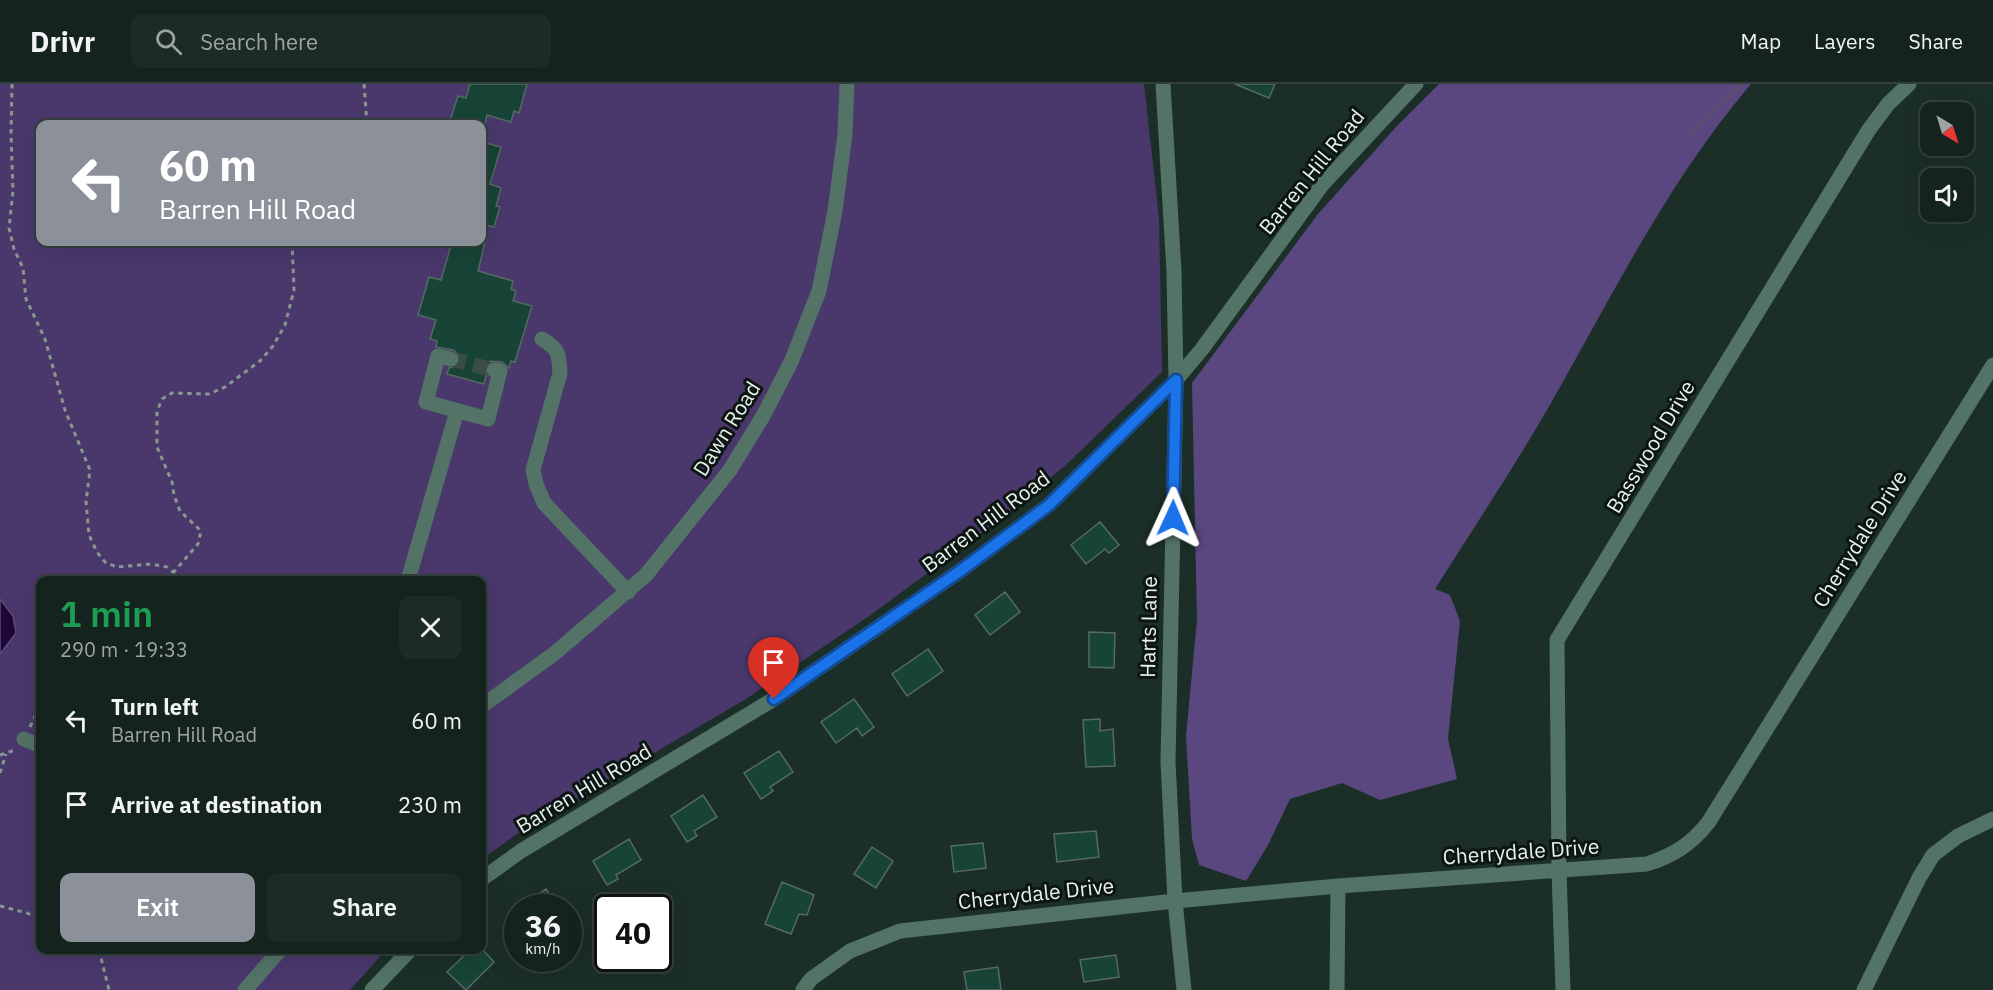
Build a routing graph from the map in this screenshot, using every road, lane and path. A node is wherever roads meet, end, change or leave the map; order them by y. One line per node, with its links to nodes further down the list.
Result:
1 (12, 84): 15 (path)
2 (364, 84): 7 (path)
3 (847, 84): 18 (street, Dawn Road)
4 (1163, 84): 13 (street, Harts Lane)
5 (1416, 84): 13 (street, Barren Hill Road)
6 (1909, 84): 25 (street, Basswood Drive)
7 (367, 120)
8 (292, 246): 15 (path)
9 (542, 339): 18 (street)
10 (451, 359): 14 (street)
11 (1993, 365): 25 (street, Cherrydale Drive)
12 (494, 370): 14 (street)
13 (1176, 380): 26 (street, Barren Hill Road); 28 (street, Harts Lane)
14 (458, 411): 17 (street)
15 (173, 572): 16 (path)
16 (170, 576)
17 (409, 576)
18 (628, 592): 19 (street, Dawn Road)
19 (486, 703)
20 (24, 739): 21 (street)
21 (36, 744)
22 (6, 754): 23 (path)
23 (0, 773)
24 (1993, 819): 41 (street)
25 (1559, 871): 27 (street, Cherrydale Drive); 40 (street, Basswood Drive)
26 (486, 876)
27 (1338, 886): 28 (street, Cherrydale Drive); 39 (street)
28 (1175, 900): 37 (street, Cherrydale Drive); 38 (street, Harts Lane)
29 (0, 906): 30 (path)
30 (36, 917)
31 (100, 954): 34 (path)
32 (276, 954): 35 (street)
33 (406, 954): 36 (street)
34 (109, 990)
35 (245, 990)
36 (372, 990)
37 (803, 990)
38 (1184, 990)
39 (1337, 990)
40 (1563, 990)
41 (1864, 990)

